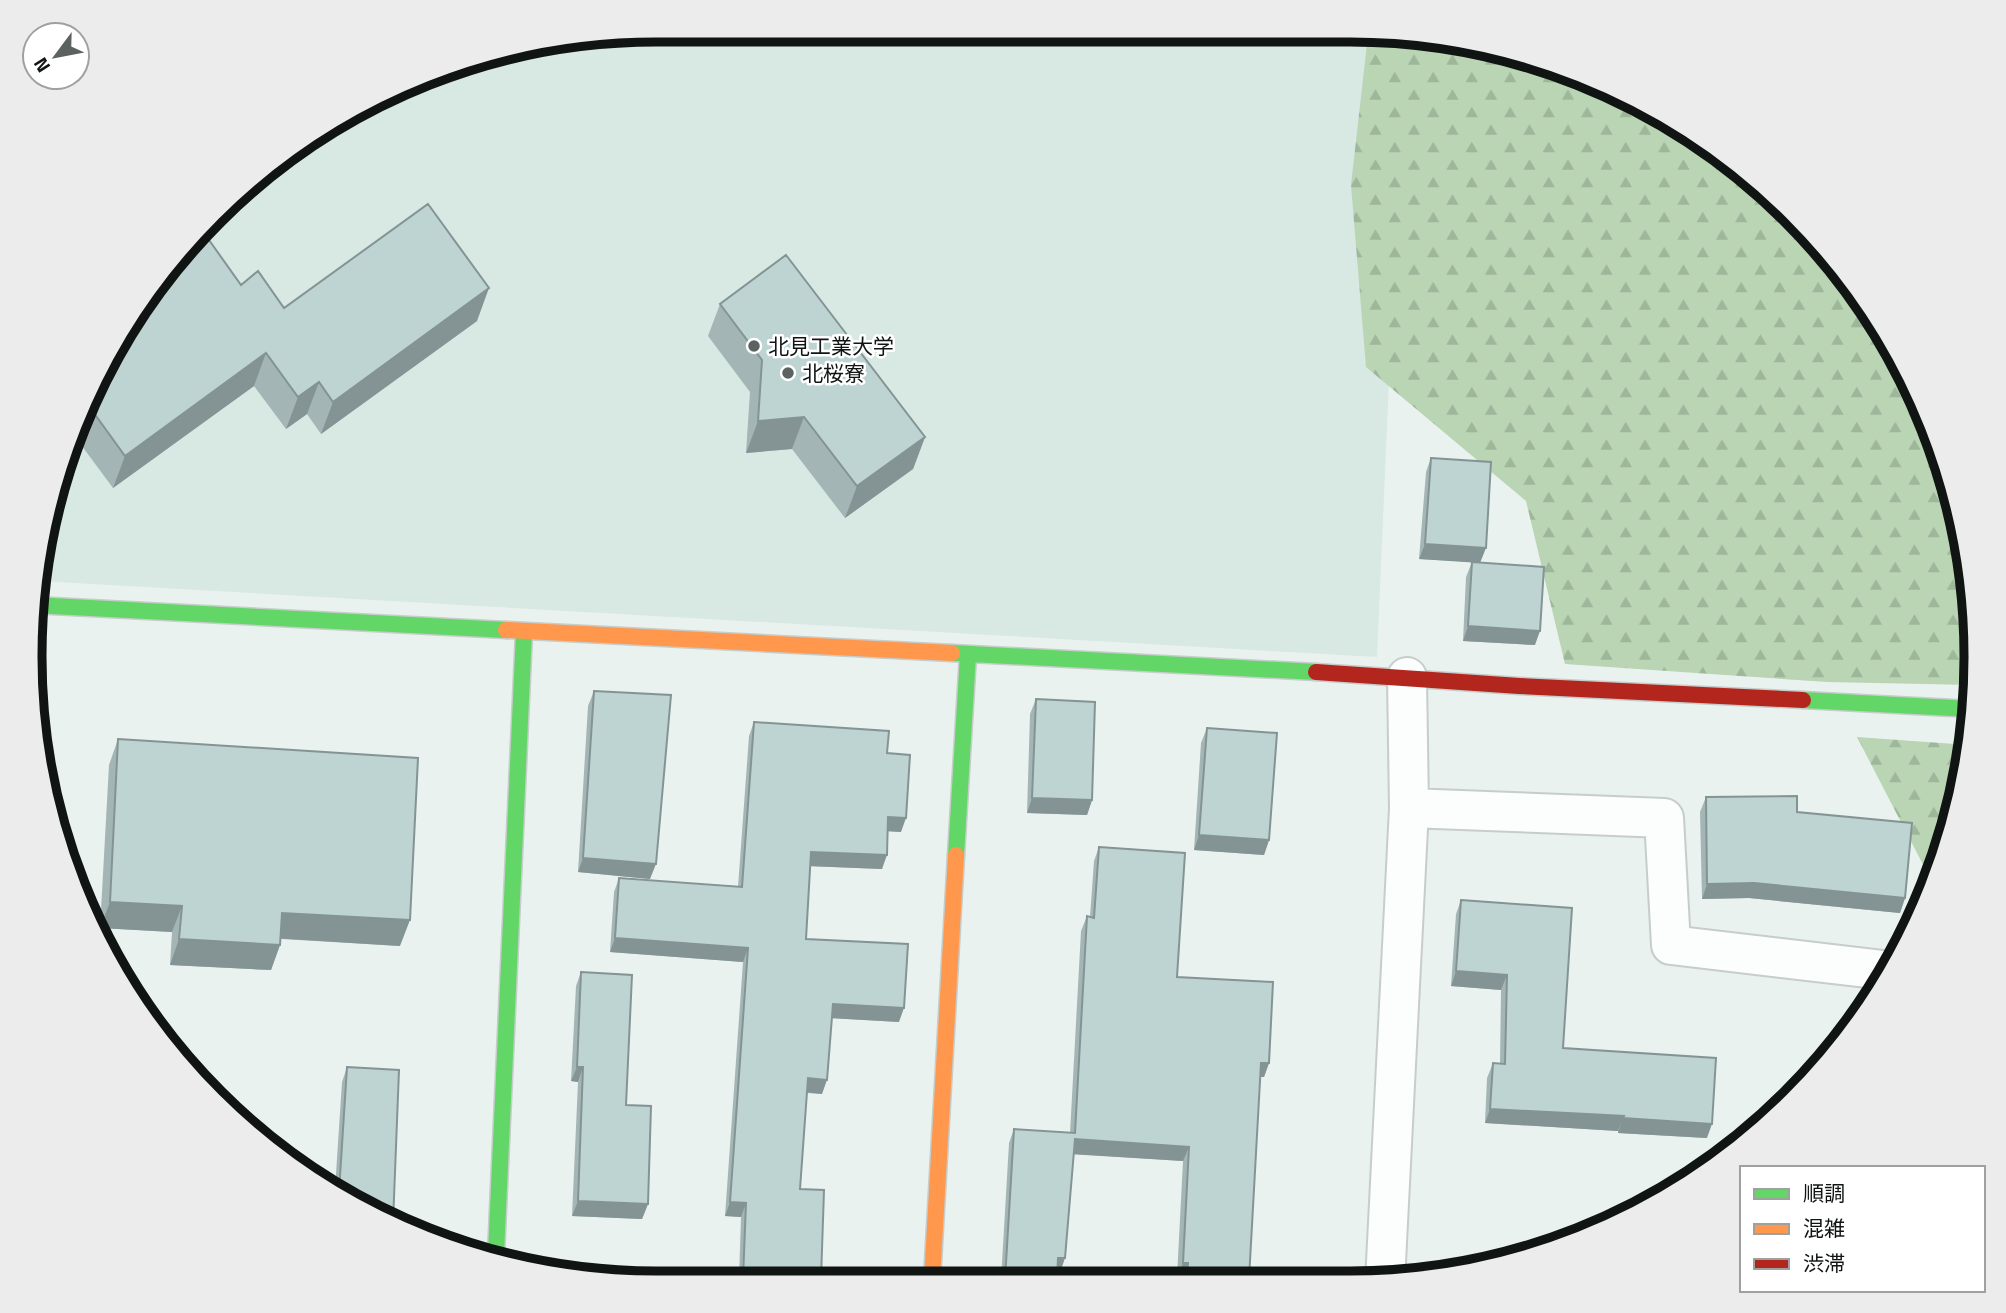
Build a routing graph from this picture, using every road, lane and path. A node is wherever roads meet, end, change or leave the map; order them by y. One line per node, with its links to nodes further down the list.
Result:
1 (44, 606): 2 (street)
2 (524, 632): 3 (street); 8 (street)
3 (968, 655): 4 (street); 10 (street)
4 (1407, 677): 5 (street); 6 (street)
5 (1962, 708)
6 (1409, 808): 7 (street); 9 (street)
7 (1878, 969)
8 (496, 1250)
9 (1386, 1270)
10 (933, 1271)

